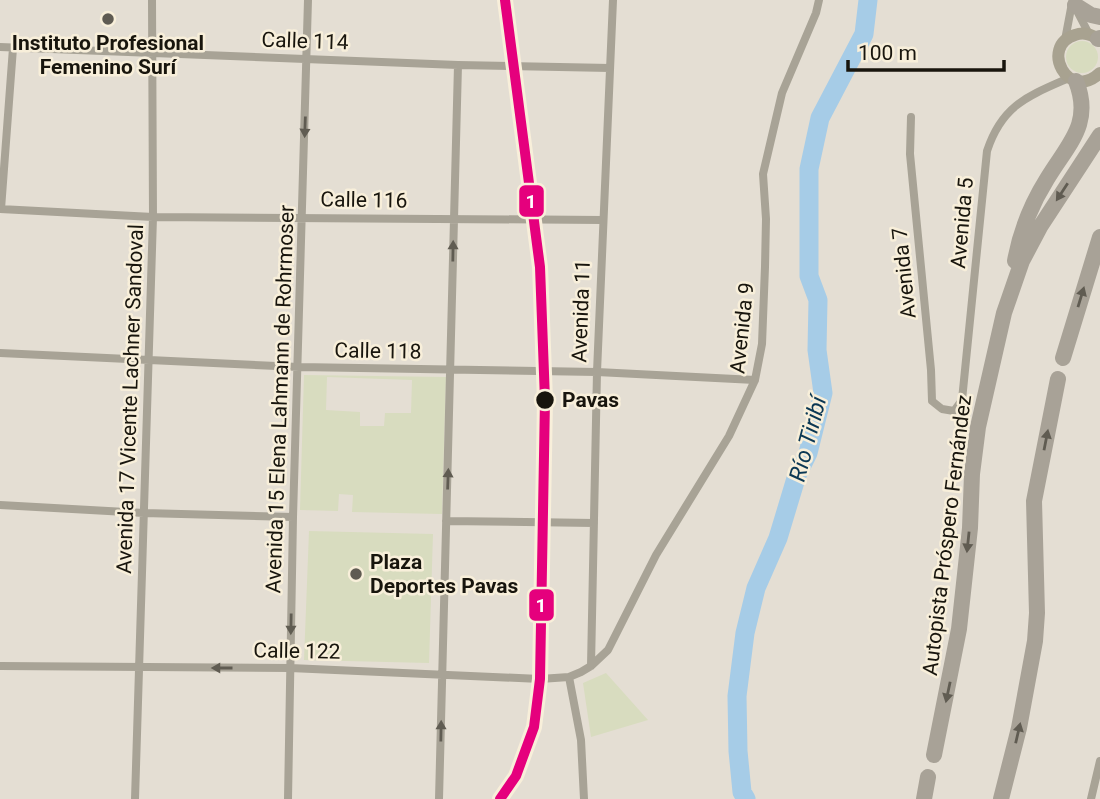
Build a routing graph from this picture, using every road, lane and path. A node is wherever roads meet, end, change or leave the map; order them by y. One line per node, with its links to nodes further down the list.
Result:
1 (152, 0): 11 (street, Avenida 17 Vicente Lachner Sandoval)
2 (308, 0): 12 (street, Avenida 15 Elena Lahmann de Rohrmoser)
3 (612, 0): 14 (street, Avenida 11)
4 (819, 0): 33 (street, Avenida 9)
5 (1073, 2): 6 (highway); 7 (street); 8 (street)
6 (1100, 17)
7 (1097, 38): 8 (street)
8 (1065, 40): 16 (street)
9 (0, 47): 10 (street, Calle 114)
10 (13, 48): 11 (street, Calle 114); 19 (street)
11 (152, 54): 12 (street, Calle 114); 21 (street, Avenida 17 Vicente Lachner Sandoval)
12 (307, 59): 13 (street, Calle 114); 20 (street, Avenida 15 Elena Lahmann de Rohrmoser, one-way to 20)
13 (458, 65): 14 (street, Calle 114); 22 (street)
14 (610, 68): 23 (street, Avenida 11)
15 (1099, 75): 16 (street)
16 (1073, 79): 25 (highway); 34 (street, Avenida 5)
17 (911, 117): 34 (street, Avenida 7)
18 (1100, 135): 25 (highway, Autopista Próspero Fernández, one-way to 25)
19 (1, 209): 21 (street, Calle 116)
20 (302, 216): 21 (street, Calle 116); 22 (street, Calle 116); 29 (street, Avenida 15 Elena Lahmann de Rohrmoser)
21 (153, 217): 28 (street, Avenida 17 Vicente Lachner Sandoval)
22 (453, 219): 23 (street, Calle 116); 30 (street, one-way to 22)
23 (602, 220): 31 (street, Avenida 11)
24 (1100, 237): 27 (highway, one-way to 24)
25 (1004, 313): 46 (highway, Autopista Próspero Fernández, one-way to 46)
26 (0, 353): 28 (street, Calle 118)
27 (1063, 358)
28 (147, 361): 29 (street, Calle 118); 36 (street, Avenida 17 Vicente Lachner Sandoval)
29 (299, 368): 30 (street, Calle 118); 37 (street, Avenida 15 Elena Lahmann de Rohrmoser)
30 (452, 370): 31 (street, Calle 118); 38 (street, one-way to 30)
31 (597, 372): 33 (street, Calle 118); 39 (street, Avenida 11)
32 (1058, 379): 54 (highway, one-way to 32)
33 (755, 380): 41 (street, Avenida 9)
34 (954, 411)
35 (0, 505): 36 (street)
36 (144, 513): 37 (street); 42 (street, Avenida 17 Vicente Lachner Sandoval)
37 (293, 517): 43 (street, Avenida 15 Elena Lahmann de Rohrmoser, one-way to 43)
38 (446, 522): 39 (street); 44 (street)
39 (594, 523): 41 (street, Avenida 11)
40 (0, 666): 42 (street, Calle 122)
41 (591, 666): 45 (street, Calle 122)
42 (138, 668): 43 (street, Calle 122, one-way to 42); 49 (street, Avenida 17 Vicente Lachner Sandoval)
43 (290, 668): 44 (street, Calle 122); 50 (street, Avenida 15 Elena Lahmann de Rohrmoser)
44 (442, 673): 45 (street, Calle 122); 51 (street, one-way to 44)
45 (569, 677): 52 (street)
46 (934, 755)
47 (1100, 761): 55 (street)
48 (928, 777): 53 (highway)
49 (135, 799)
50 (288, 799)
51 (439, 799)
52 (584, 799)
53 (924, 799)
54 (1001, 799)
55 (1091, 799)

